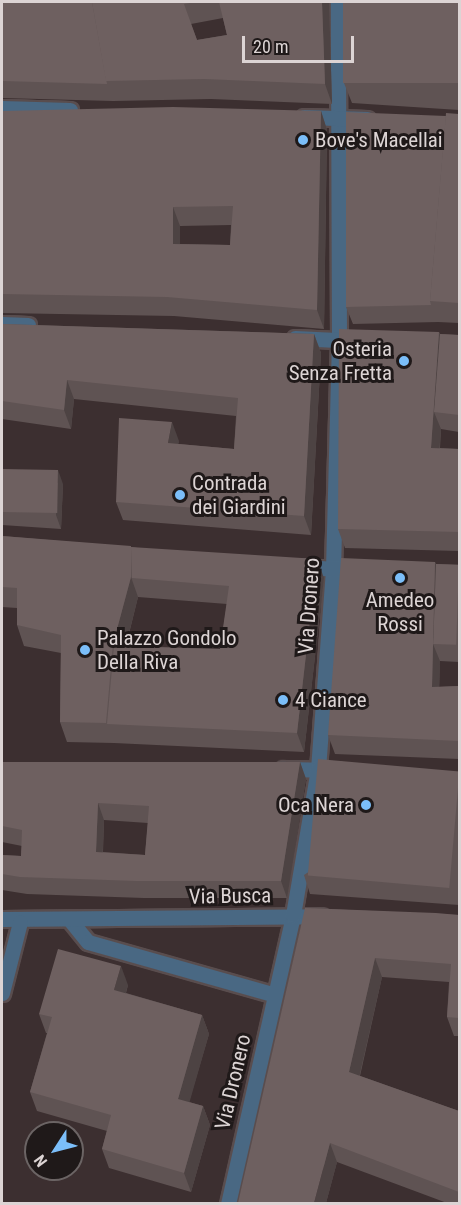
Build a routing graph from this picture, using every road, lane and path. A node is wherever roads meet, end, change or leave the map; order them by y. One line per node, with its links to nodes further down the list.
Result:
1 (338, 2): 5 (street, Via Dronero)
2 (2, 108): 3 (street)
3 (83, 110)
4 (293, 116): 5 (street)
5 (340, 118): 6 (street); 10 (street, Via Dronero)
6 (383, 120)
7 (2, 324): 8 (street)
8 (48, 326)
9 (281, 338): 10 (street)
10 (339, 340): 11 (street); 13 (street, Via Dronero)
11 (372, 341)
12 (286, 566): 13 (street)
13 (333, 569): 14 (street); 16 (street, Via Dronero)
14 (379, 571)
15 (271, 769): 16 (street)
16 (318, 769): 17 (street); 18 (street, Via Dronero)
17 (353, 771)
18 (293, 915): 19 (street, Via Busca); 21 (street, Via Busca); 24 (street, Via Dronero)
19 (338, 917)
20 (2, 919): 22 (street, Via Busca)
21 (70, 920): 22 (street, Via Busca); 24 (street)
22 (20, 922): 23 (street)
23 (2, 993)
24 (275, 995): 25 (street, Via Dronero)
25 (228, 1203)

